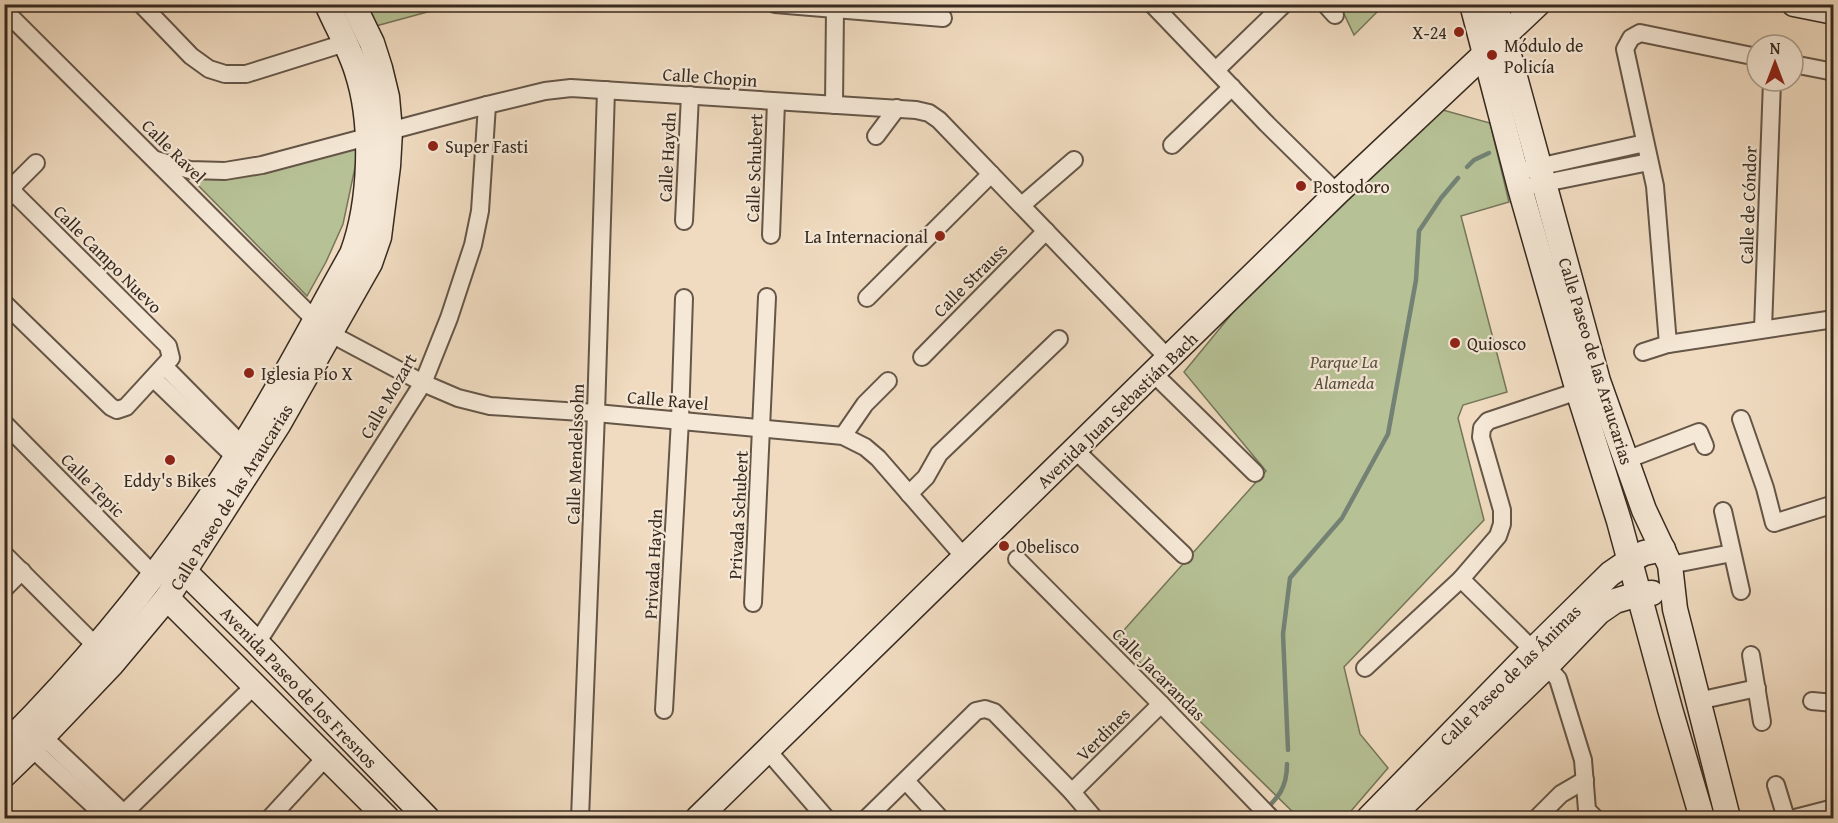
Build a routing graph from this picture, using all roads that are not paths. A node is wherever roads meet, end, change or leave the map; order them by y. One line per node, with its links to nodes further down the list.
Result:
1 (141, 4): 16 (street)
2 (327, 4): 16 (main road, Calle Paseo de las Araucarias)
3 (353, 4): 30 (main road, Calle Paseo de las Araucarias)
4 (776, 4): 11 (street)
5 (1284, 4): 20 (street)
6 (1472, 4): 17 (main road, Calle Paseo de las Araucarias)
7 (1495, 4): 15 (main road, Calle Paseo de las Araucarias)
8 (1538, 4): 15 (main road, Avenida Juan Sebastián Bach)
9 (1794, 4): 13 (main road)
10 (1157, 6): 20 (street)
11 (835, 9): 14 (street); 28 (street)
12 (4, 10): 34 (street, Calle Ravel)
13 (1833, 12)
14 (944, 18)
15 (1503, 37): 17 (main road, Avenida Juan Sebastián Bach); 39 (main road, Calle Paseo de las Araucarias)
16 (345, 43): 30 (main road, Calle Paseo de las Araucarias)
17 (1485, 55): 40 (main road, Calle Paseo de las Araucarias); 41 (main road, Avenida Juan Sebastián Bach)
18 (1745, 55): 32 (street)
19 (1805, 66): 21 (street)
20 (1216, 70): 22 (street)
21 (1833, 72)
22 (1232, 87): 33 (street); 41 (street)
23 (606, 90): 25 (street, Calle Chopin); 27 (street, Calle Chopin); 63 (street, Calle Mendelssohn)
24 (1772, 93): 53 (street, Calle de Cóndor)
25 (690, 95): 26 (street, Calle Chopin); 44 (street, Calle Haydn)
26 (776, 102): 28 (street, Calle Chopin); 46 (street, Calle Schubert)
27 (487, 105): 30 (street, Calle Chopin); 61 (street, Calle Mozart)
28 (834, 105): 29 (street, Calle Chopin)
29 (897, 108): 31 (street); 38 (street, Calle Chopin)
30 (379, 134): 34 (street, Calle Chopin); 52 (main road, Calle Paseo de las Araucarias)
31 (876, 136)
32 (1645, 143): 36 (street); 39 (street)
33 (1172, 145)
34 (156, 160): 52 (street, Calle Ravel)
35 (1074, 160): 43 (street)
36 (1649, 162): 39 (street); 55 (street)
37 (36, 163): 42 (street)
38 (991, 174): 43 (street, Calle Chopin); 49 (street)
39 (1542, 175): 40 (street); 72 (main road, Calle Paseo de las Araucarias)
40 (1518, 180): 62 (main road, Calle Paseo de las Araucarias)
41 (1337, 193): 58 (main road, Avenida Juan Sebastián Bach)
42 (9, 196): 59 (street, Calle Campo Nuevo)
43 (1022, 205): 45 (street, Calle Chopin)
44 (684, 221)
45 (1046, 231): 57 (street, Calle Strauss); 58 (street, Calle Chopin)
46 (771, 235)
47 (767, 297): 67 (street)
48 (684, 298): 65 (street)
49 (867, 298)
50 (4, 303): 59 (street)
51 (1833, 318): 53 (street)
52 (323, 327): 61 (street, Calle Ravel); 71 (main road, Calle Paseo de las Araucarias)
53 (1763, 329): 55 (street)
54 (1059, 339): 74 (street)
55 (1668, 344): 56 (street)
56 (1643, 352)
57 (922, 357)
58 (1161, 367): 70 (main road, Avenida Juan Sebastián Bach); 73 (street, Calle Chopin)
59 (159, 372): 71 (street)
60 (888, 381): 68 (street)
61 (423, 383): 63 (street, Calle Ravel); 93 (street, Calle Mozart)
62 (1578, 391): 82 (main road, Calle Paseo de las Araucarias); 87 (street)
63 (596, 413): 65 (street, Calle Ravel); 120 (street, Calle Mendelssohn)
64 (1741, 419): 75 (street)
65 (680, 420): 67 (street, Calle Ravel); 104 (street, Privada Haydn)
66 (4, 423): 86 (street, Calle Tepic)
67 (762, 430): 68 (street, Calle Ravel); 92 (street, Privada Schubert)
68 (843, 436): 74 (street, Calle Ravel)
69 (1705, 446): 72 (street)
70 (1075, 450): 79 (street); 80 (main road, Avenida Juan Sebastián Bach)
71 (245, 454): 83 (main road, Calle Paseo de las Araucarias)
72 (1626, 460): 84 (main road, Calle Paseo de las Araucarias)
73 (1255, 473)
74 (909, 494): 80 (street, Calle Ravel)
75 (1833, 504)
76 (1723, 511): 77 (street)
77 (1732, 553): 84 (street); 89 (street)
78 (4, 554): 85 (street)
79 (1184, 555)
80 (965, 558): 107 (main road, Avenida Juan Sebastián Bach)
81 (1017, 559): 103 (street, Calle Jacarandas)
82 (1629, 561): 84 (main road, Calle Paseo de las Ánimas); 90 (main road, Calle Paseo de las Araucarias); 96 (main road, Calle Paseo de las Ánimas)
83 (177, 564): 86 (main road, Calle Paseo de las Araucarias); 91 (main road, Calle Paseo de las Araucarias); 93 (main road, Avenida Paseo de los Fresnos)
84 (1669, 567): 90 (main road, Calle Paseo de las Ánimas); 100 (main road, Calle Paseo de las Araucarias)
85 (22, 571): 88 (street); 94 (street)
86 (154, 575): 94 (main road, Calle Paseo de las Araucarias)
87 (1461, 579): 96 (street); 97 (street)
88 (4, 588)
89 (1741, 591)
90 (1638, 594): 96 (main road, Calle Paseo de las Ánimas); 131 (main road, Calle Paseo de las Araucarias)
91 (167, 598): 98 (main road, Avenida Paseo de los Fresnos); 106 (main road, Calle Paseo de las Araucarias)
92 (753, 603)
93 (257, 644): 119 (main road, Avenida Paseo de los Fresnos)
94 (96, 646): 106 (main road, Calle Paseo de las Araucarias)
95 (1751, 655): 99 (street)
96 (1540, 658): 110 (street); 127 (main road, Calle Paseo de las Ánimas); 128 (main road, Calle Paseo de las Ánimas)
97 (1365, 668)
98 (255, 686): 108 (main road, Avenida Paseo de los Fresnos); 115 (street)
99 (1756, 688): 100 (street); 105 (street)
100 (1698, 701): 132 (main road, Calle Paseo de las Araucarias)
101 (1812, 701): 102 (street)
102 (1833, 703)
103 (1161, 704): 113 (street, Verdines); 126 (street, Calle Jacarandas)
104 (664, 710)
105 (1762, 722)
106 (25, 737): 109 (main road, Calle Paseo de las Araucarias); 115 (street); 116 (street)
107 (768, 751): 121 (main road, Avenida Juan Sebastián Bach); 122 (street)
108 (326, 757): 117 (street); 118 (main road, Avenida Paseo de los Fresnos)
109 (4, 775)
110 (1585, 780): 129 (street); 130 (street)
111 (906, 782): 113 (street); 123 (street); 124 (street)
112 (1776, 785): 133 (street)
113 (1072, 792): 125 (street)
114 (1833, 808): 134 (street)
115 (124, 817)
116 (107, 819)
117 (270, 819)
118 (387, 819)
119 (427, 819)
120 (579, 819)
121 (699, 819)
122 (826, 819)
123 (867, 819)
124 (940, 819)
125 (1094, 819)
126 (1271, 819)
127 (1369, 819)
128 (1390, 819)
129 (1537, 819)
130 (1595, 819)
131 (1702, 819)
132 (1728, 819)
133 (1786, 819)
134 (1795, 819)

